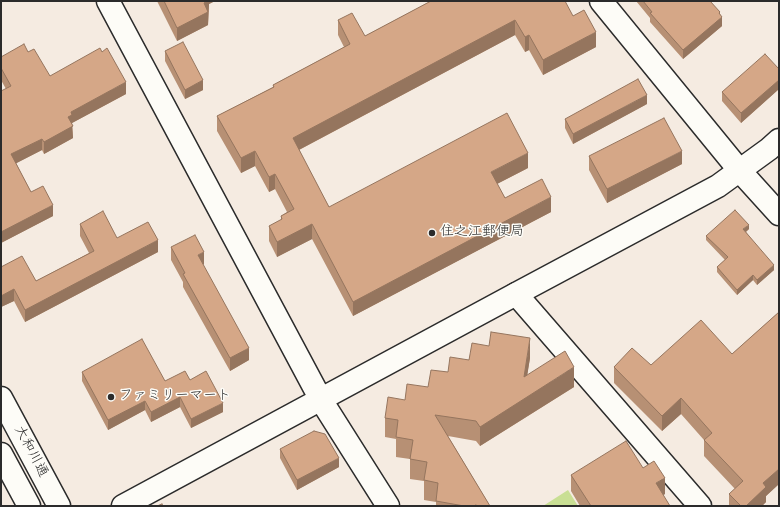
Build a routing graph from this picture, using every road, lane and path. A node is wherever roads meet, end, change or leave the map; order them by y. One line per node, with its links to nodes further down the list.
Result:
1 (108, 1): 8 (street)
2 (601, 1): 4 (street)
3 (779, 140): 4 (street)
4 (740, 171): 5 (street); 6 (street)
5 (779, 214)
6 (516, 294): 8 (street); 14 (street)
7 (1, 398): 11 (street, 大和川通)
8 (321, 400): 12 (street); 13 (street)
9 (1, 454): 10 (street, 大和川通)
10 (29, 506)
11 (58, 506)
12 (123, 506)
13 (388, 506)
14 (700, 506)

